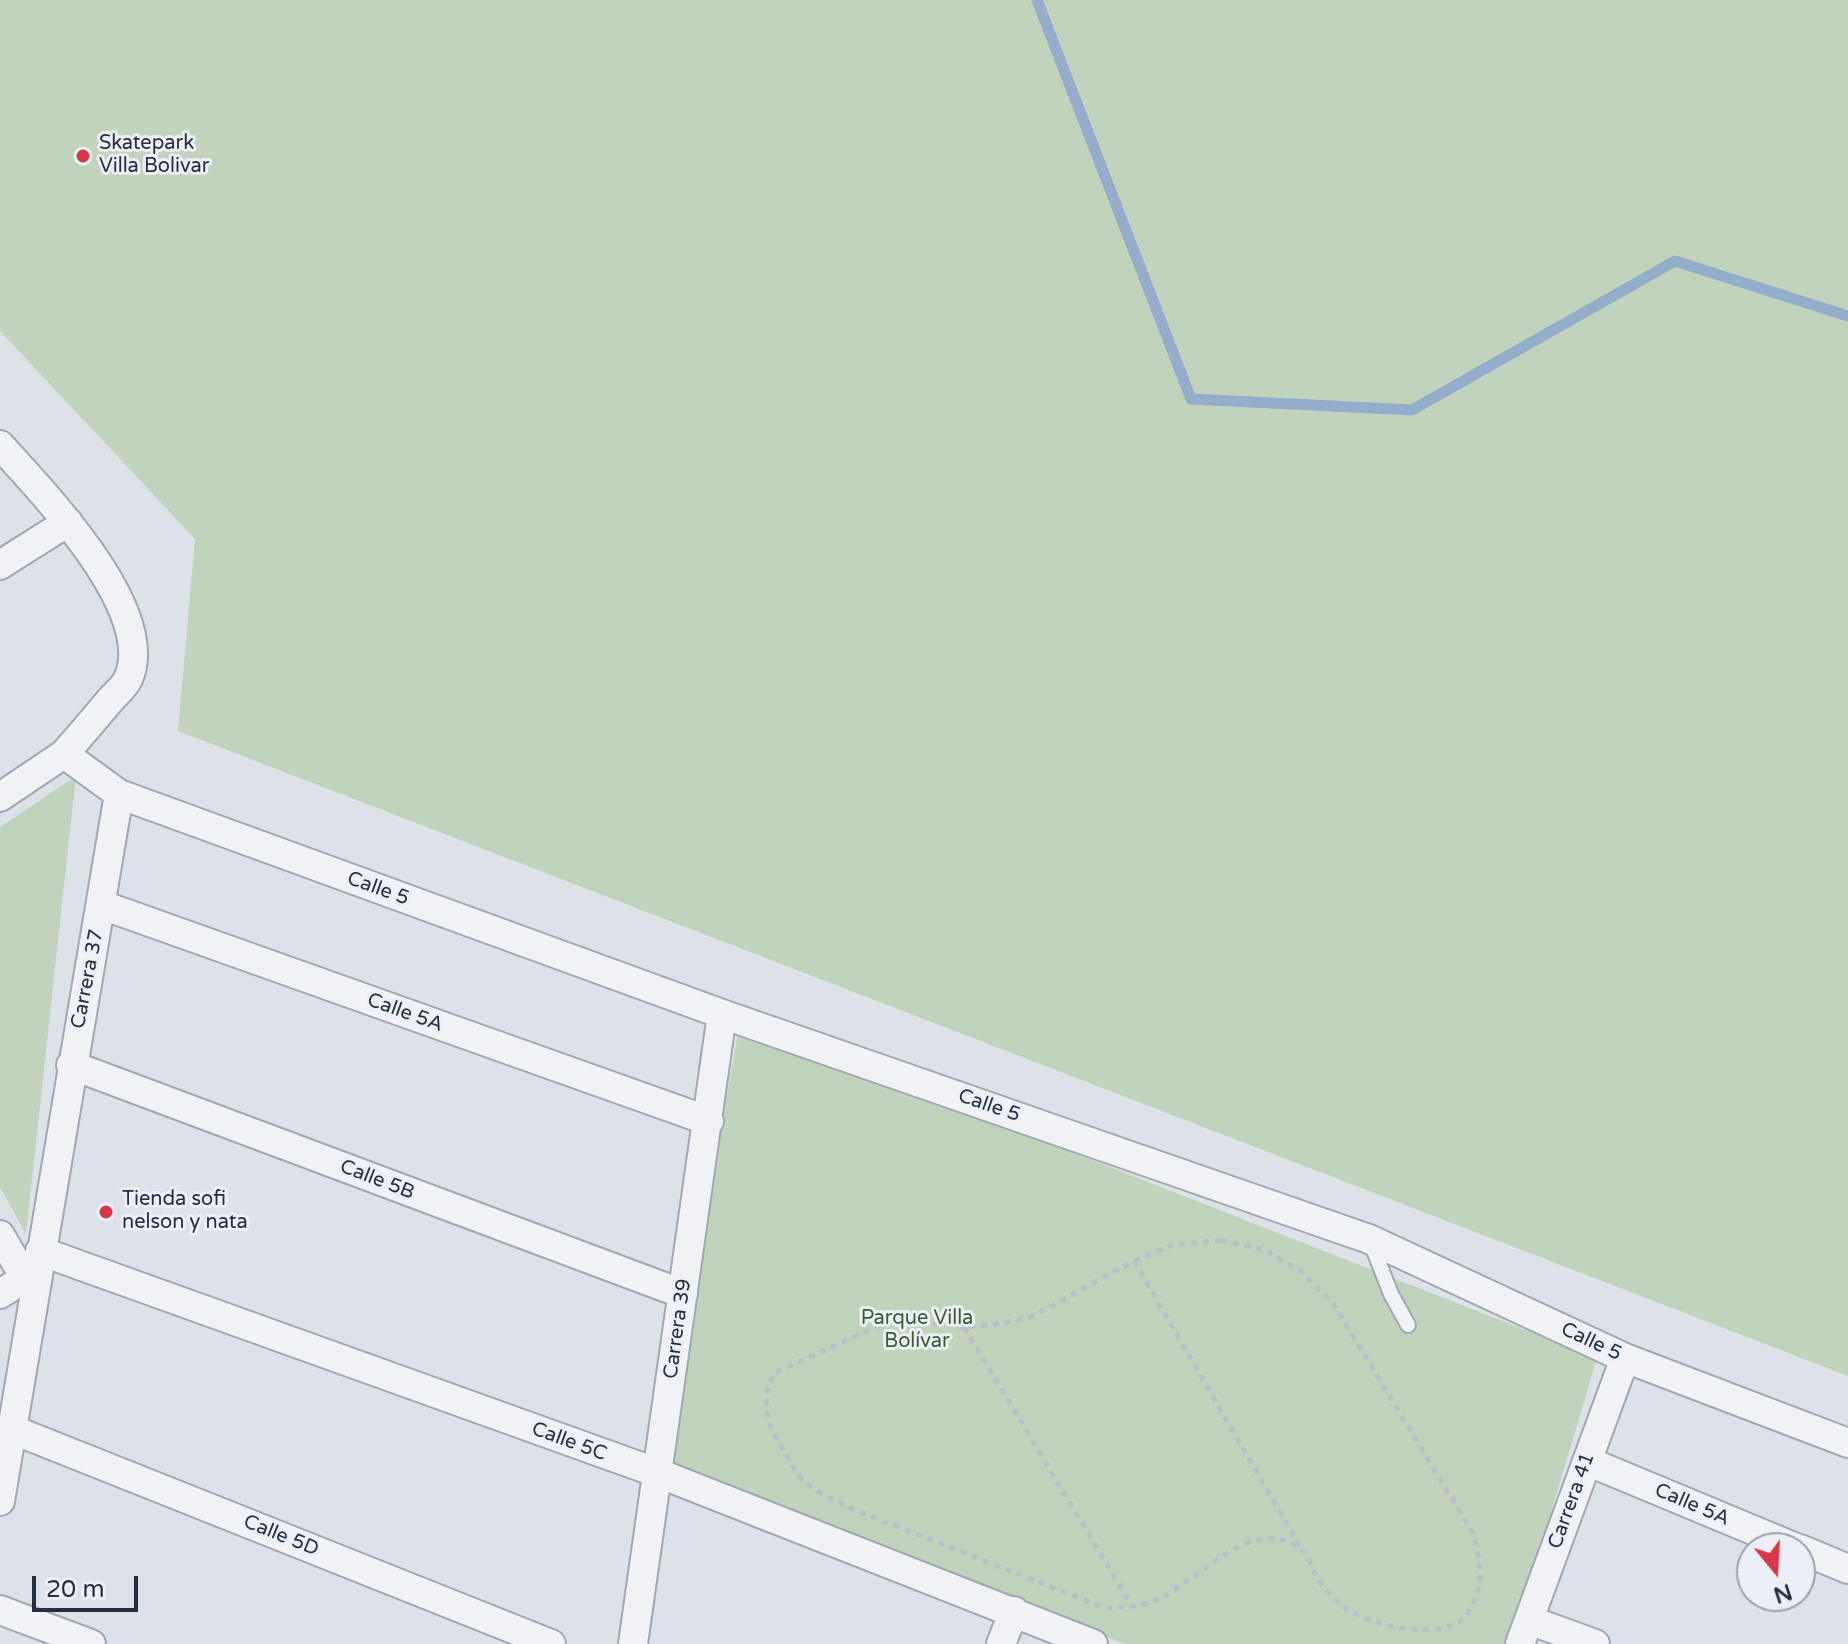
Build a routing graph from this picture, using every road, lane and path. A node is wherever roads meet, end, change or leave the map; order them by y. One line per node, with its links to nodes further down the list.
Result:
1 (0, 445): 2 (street)
2 (68, 522): 3 (street); 4 (street)
3 (0, 565)
4 (64, 754): 5 (street); 6 (street)
5 (119, 794): 7 (street, Carrera 37); 8 (street, Calle 5)
6 (0, 797)
7 (102, 905): 9 (street, Carrera 37); 10 (street, Calle 5A)
8 (722, 1014): 10 (street, Carrera 39); 12 (street, Calle 5)
9 (71, 1065): 13 (street, Carrera 37); 17 (street, Calle 5B)
10 (709, 1121): 17 (street, Carrera 39)
11 (0, 1235): 15 (street)
12 (1369, 1239): 18 (lane); 20 (street, Calle 5)
13 (40, 1251): 15 (street, Carrera 37); 24 (street, Calle 5C)
14 (1134, 1261): 19 (path); 27 (path); 27 (path)
15 (31, 1279): 16 (street); 21 (street, Carrera 37)
16 (0, 1294)
17 (683, 1294): 24 (street, Carrera 39)
18 (1408, 1325)
19 (964, 1327): 30 (path); 30 (path)
20 (1625, 1358): 22 (street, Calle 5); 23 (street, Carrera 41)
21 (11, 1429): 25 (street, Carrera 37); 35 (street, Calle 5D)
22 (1848, 1443)
23 (1587, 1461): 26 (street, Calle 5A); 33 (street, Carrera 41)
24 (658, 1473): 32 (street, Calle 5C); 36 (street, Carrera 39)
25 (0, 1501)
26 (1757, 1532)
27 (1304, 1552): 30 (path)
28 (1816, 1556): 29 (street, Calle 5A)
29 (1848, 1569)
30 (1133, 1607)
31 (0, 1610): 34 (street)
32 (1014, 1611): 37 (street); 38 (street, Calle 5C)
33 (1524, 1632): 39 (street)
34 (91, 1644)
35 (551, 1644)
36 (633, 1644)
37 (1001, 1644)
38 (1093, 1644)
39 (1595, 1644)

